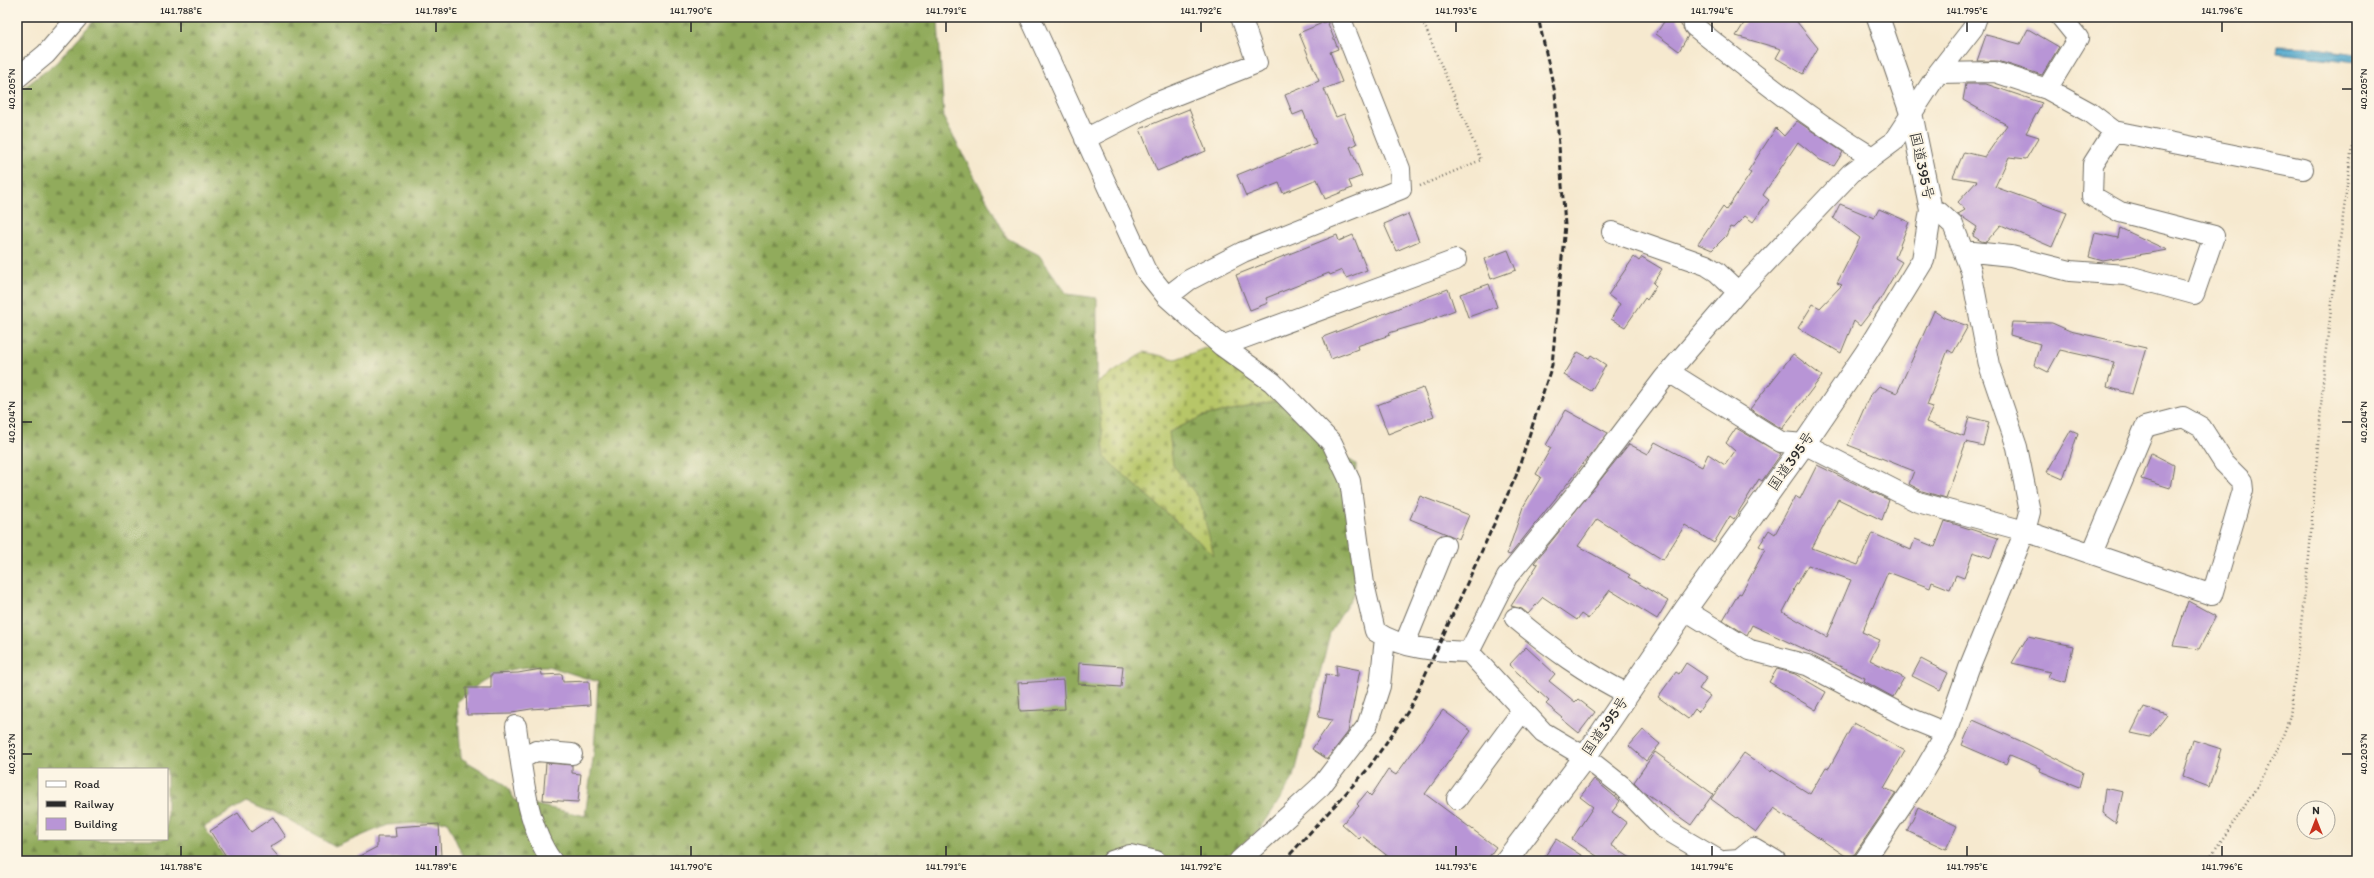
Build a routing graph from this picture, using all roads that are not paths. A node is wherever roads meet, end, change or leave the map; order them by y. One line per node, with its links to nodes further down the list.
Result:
1 (78, 17): 10 (street)
2 (1030, 17): 14 (street)
3 (1241, 17): 14 (street)
4 (1340, 17): 22 (street)
5 (1693, 17): 15 (street)
6 (1878, 17): 12 (highway, 国道395号)
7 (1977, 17): 9 (street)
8 (2062, 17): 11 (street)
9 (1938, 73): 11 (street); 12 (street)
10 (17, 78)
11 (2047, 88): 13 (street)
12 (1911, 114): 15 (street); 17 (highway, 国道395号)
13 (2114, 131): 16 (street); 19 (street)
14 (1085, 139): 22 (street)
15 (1872, 157): 21 (street)
16 (2303, 169)
17 (1931, 210): 19 (street); 25 (highway, 国道395号)
18 (1612, 232): 21 (street)
19 (1964, 251): 26 (street)
20 (1456, 260): 23 (street)
21 (1738, 292): 24 (street)
22 (1167, 297): 23 (street)
23 (1222, 346): 31 (street)
24 (1669, 372): 25 (street); 33 (street)
25 (1804, 444): 26 (street); 29 (highway, 国道395号)
26 (2025, 531): 28 (street); 37 (street)
27 (1445, 545): 32 (street)
28 (2093, 551)
29 (1685, 610): 34 (highway, 国道395号); 37 (street)
30 (1515, 618): 34 (street)
31 (1385, 638): 32 (street); 45 (street)
32 (1405, 643): 33 (street)
33 (1469, 652): 35 (street)
34 (1628, 694): 39 (highway, 国道395号)
35 (1523, 710): 39 (street); 41 (street)
36 (516, 726): 40 (street)
37 (1946, 733): 50 (street)
38 (572, 754): 40 (street)
39 (1585, 757): 46 (highway, 国道395号); 47 (street)
40 (521, 759): 42 (street)
41 (1457, 800)
42 (552, 861)
43 (1112, 861): 44 (street)
44 (1156, 861)
45 (1238, 861)
46 (1506, 861)
47 (1720, 861)
48 (1726, 861): 49 (street)
49 (1776, 861)
50 (1864, 861)

